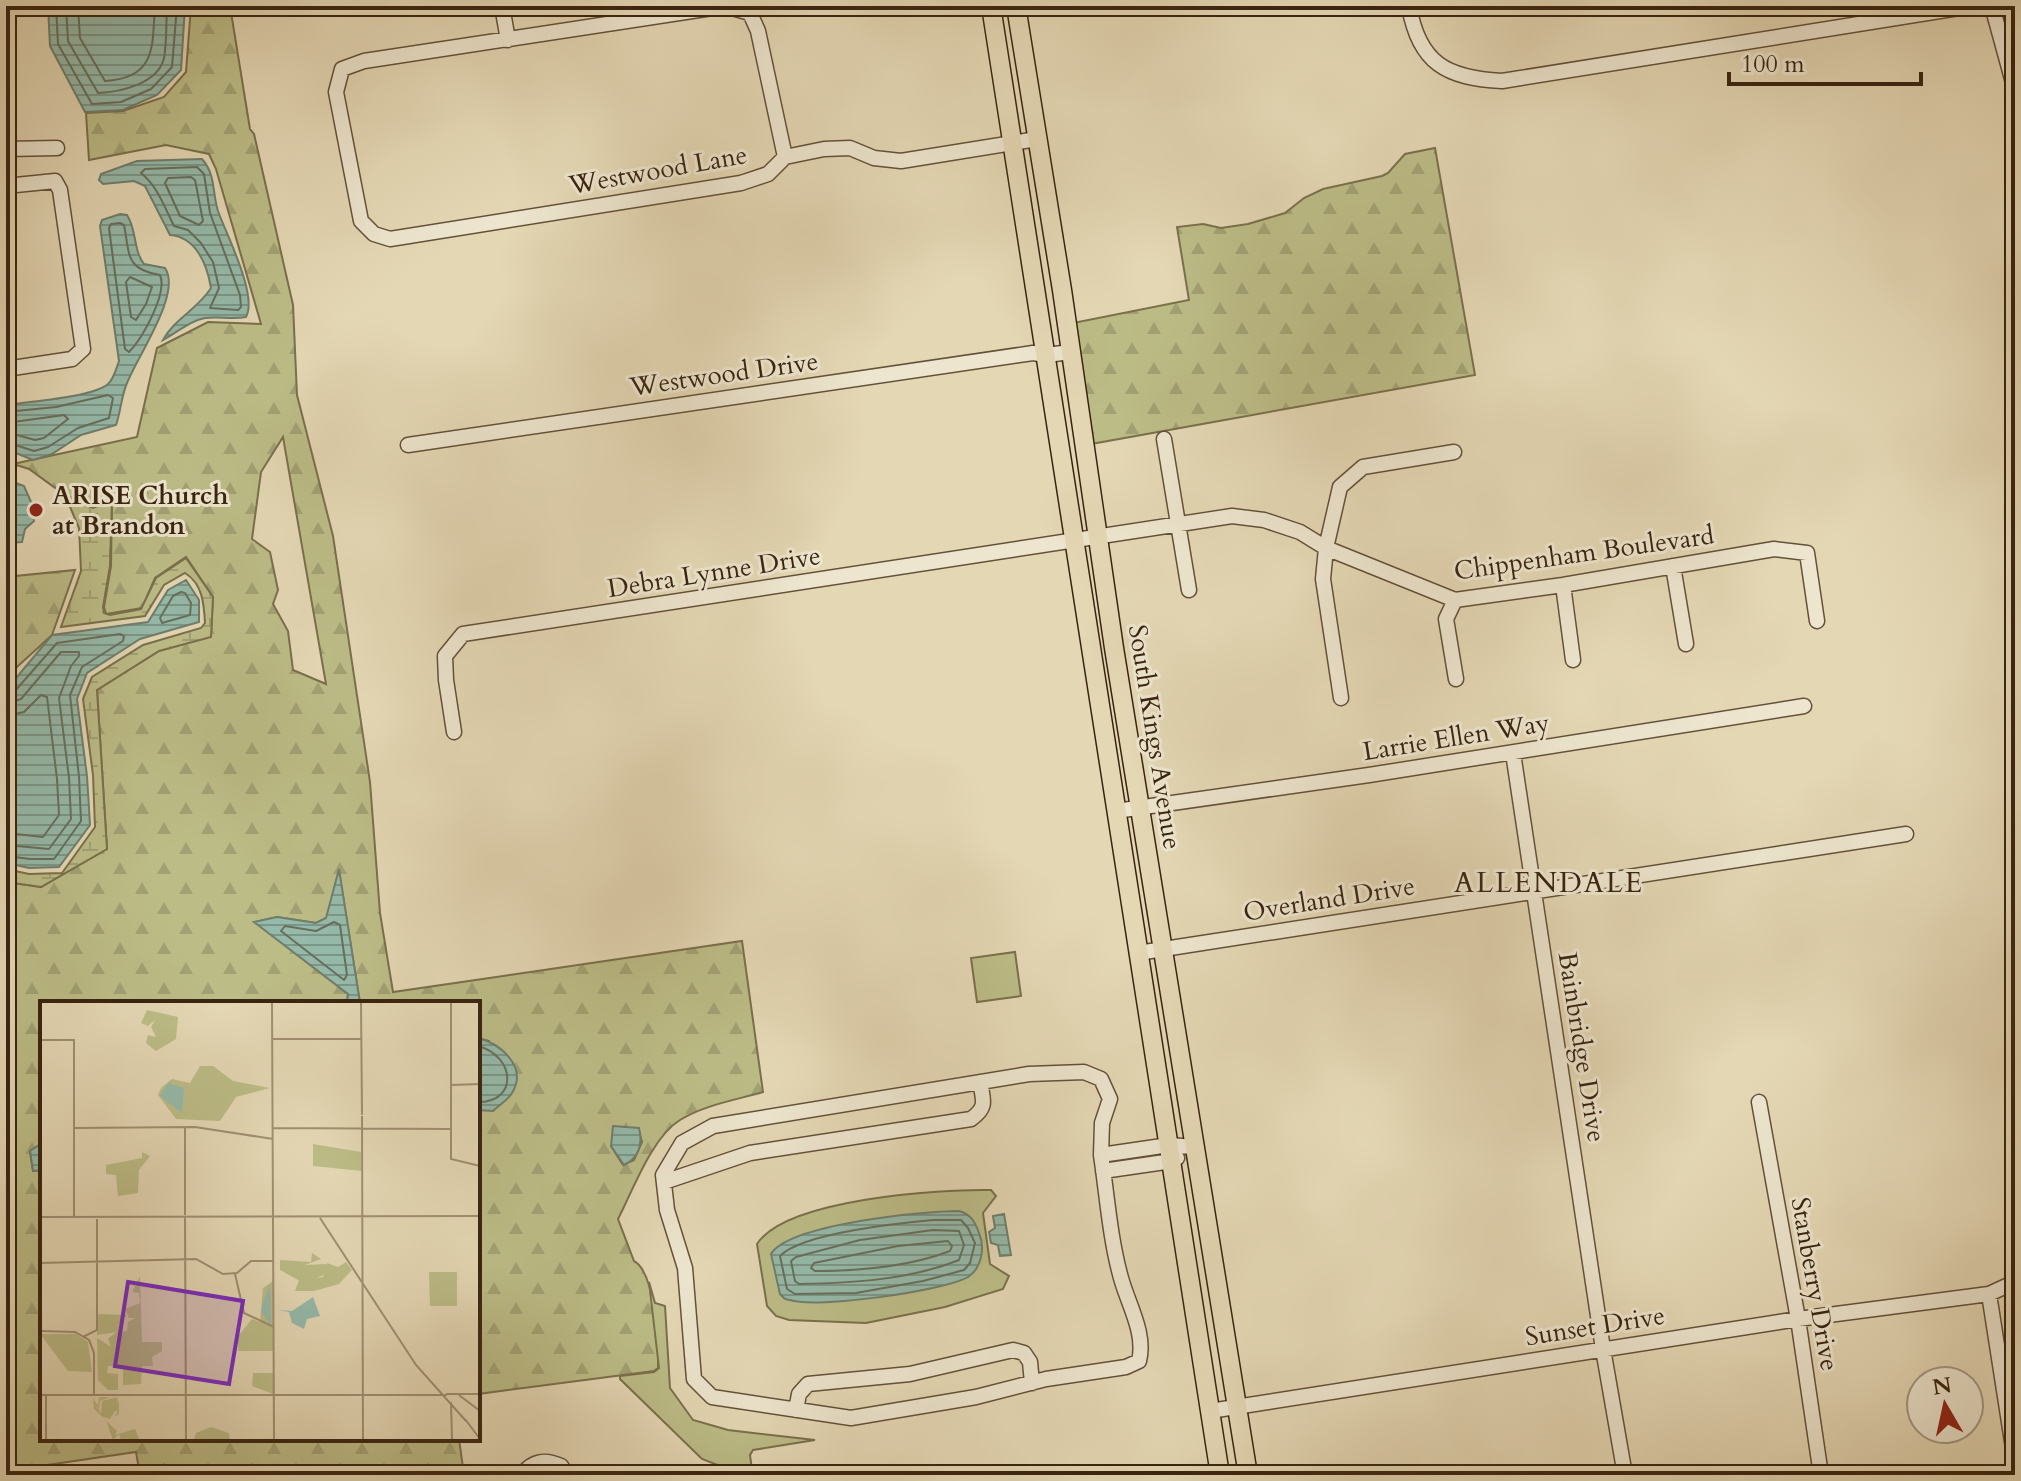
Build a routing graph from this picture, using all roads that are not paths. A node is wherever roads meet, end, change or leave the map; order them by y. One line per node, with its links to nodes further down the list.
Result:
1 (502, 6): 7 (street)
2 (991, 6): 10 (main road, South Kings Avenue)
3 (1016, 6): 9 (main road, South Kings Avenue)
4 (1409, 6): 5 (street)
5 (1971, 6)
6 (1992, 6): 8 (street)
7 (508, 40): 13 (street); 13 (street, Westwood Lane)
8 (2015, 90)
9 (1037, 139): 10 (street, Westwood Lane); 15 (main road, South Kings Avenue)
10 (1013, 143): 13 (street, Westwood Lane); 16 (main road, South Kings Avenue)
11 (57, 148): 12 (street)
12 (6, 149)
13 (785, 157)
14 (6, 186): 17 (street)
15 (1071, 352): 16 (street, Westwood Drive); 22 (main road, South Kings Avenue)
16 (1046, 355): 19 (street, Westwood Drive); 23 (main road, South Kings Avenue)
17 (6, 369)
18 (1164, 439): 21 (street)
19 (408, 445)
20 (1454, 452): 24 (street)
21 (1179, 525): 22 (street, Chippenham Boulevard); 24 (street, Chippenham Boulevard); 27 (street)
22 (1098, 538): 23 (street, Chippenham Boulevard); 37 (main road, South Kings Avenue)
23 (1076, 541): 35 (street, Debra Lynne Drive); 38 (main road, South Kings Avenue)
24 (1326, 548): 28 (street, Chippenham Boulevard); 33 (street)
25 (1673, 566): 26 (street, Chippenham Boulevard); 29 (street, Chippenham Boulevard); 30 (street)
26 (1563, 585): 28 (street, Chippenham Boulevard); 31 (street)
27 (1189, 590)
28 (1455, 600): 32 (street)
29 (1817, 621)
30 (1686, 644)
31 (1573, 660)
32 (1456, 679)
33 (1341, 698)
34 (1804, 706): 36 (street, Larrie Ellen Way)
35 (454, 732)
36 (1513, 753): 37 (street, Larrie Ellen Way); 40 (street, Bainbridge Drive)
37 (1139, 807): 38 (street, Larrie Ellen Way); 41 (main road, South Kings Avenue)
38 (1116, 811): 42 (main road, South Kings Avenue)
39 (1906, 834): 40 (street, Overland Drive)
40 (1533, 892): 41 (street, Overland Drive); 53 (street, Bainbridge Drive)
41 (1162, 949): 42 (street, Overland Drive); 45 (main road, South Kings Avenue)
42 (1138, 953): 46 (main road, South Kings Avenue)
43 (980, 1082): 47 (street); 49 (street); 49 (street)
44 (1759, 1102): 52 (street, Stanberry Drive)
45 (1195, 1147): 46 (street); 55 (main road, South Kings Avenue)
46 (1170, 1153): 47 (street); 48 (street); 57 (main road, South Kings Avenue)
47 (1101, 1155): 48 (street)
48 (1103, 1171): 54 (street)
49 (664, 1182): 56 (street)
50 (2015, 1282): 51 (street, Sunset Drive)
51 (1989, 1294): 52 (street, Sunset Drive); 58 (street)
52 (1798, 1319): 53 (street, Sunset Drive); 64 (street, Stanberry Drive)
53 (1603, 1349): 55 (street, Sunset Drive); 63 (street, Bainbridge Drive)
54 (1032, 1383): 56 (street); 56 (street)
55 (1237, 1407): 57 (street, Sunset Drive); 62 (main road, South Kings Avenue)
56 (796, 1410)
57 (1210, 1411): 61 (main road, South Kings Avenue)
58 (2015, 1461)
59 (522, 1475): 60 (street)
60 (567, 1475)
61 (1220, 1475)
62 (1248, 1475)
63 (1625, 1475)
64 (1821, 1475)

